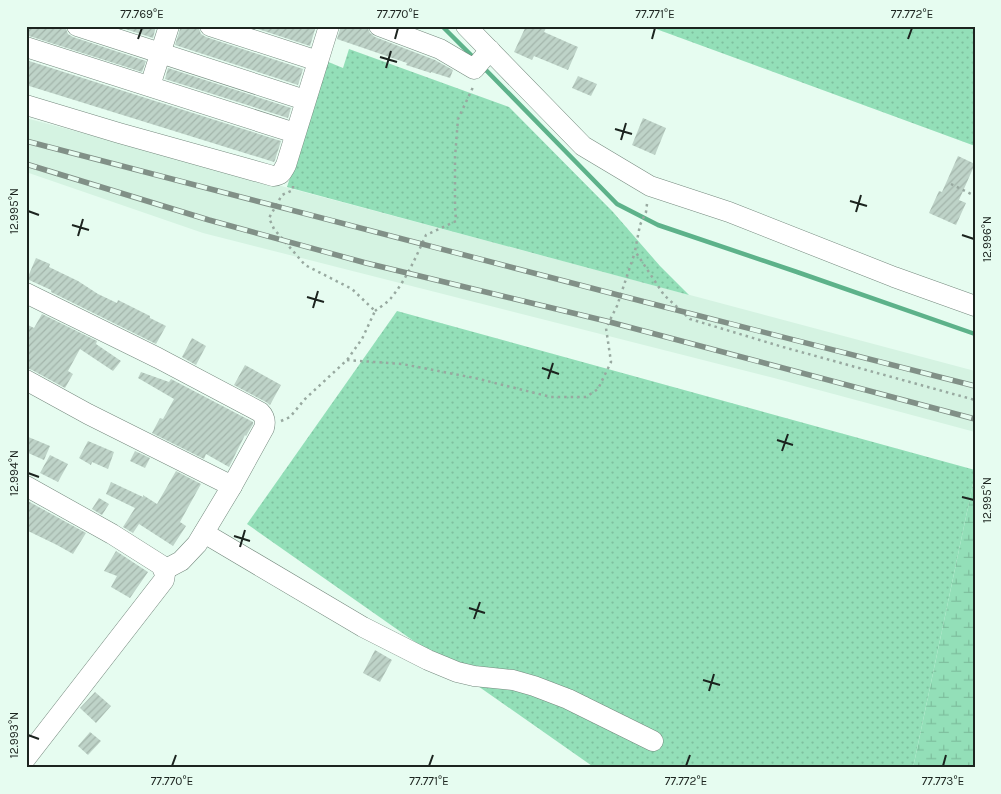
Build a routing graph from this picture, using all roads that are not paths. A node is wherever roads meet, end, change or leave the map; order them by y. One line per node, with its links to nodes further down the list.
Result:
1 (77, 26): 9 (street)
2 (169, 26): 9 (street)
3 (210, 26): 10 (street)
4 (329, 26): 10 (street)
5 (379, 26): 7 (street)
6 (466, 26): 11 (street)
7 (407, 32): 11 (street)
8 (26, 47): 12 (street)
9 (160, 53): 12 (street); 13 (street)
10 (318, 61): 13 (street)
11 (480, 62): 17 (street)
12 (150, 86): 15 (street)
13 (306, 100): 15 (street)
14 (26, 105): 15 (street)
15 (295, 133)
16 (26, 293): 20 (street)
17 (975, 306)
18 (26, 380): 20 (street)
19 (26, 486): 22 (street)
20 (232, 486): 21 (street)
21 (204, 533): 22 (street); 23 (street)
22 (164, 570): 24 (street)
23 (652, 741)
24 (26, 758)

